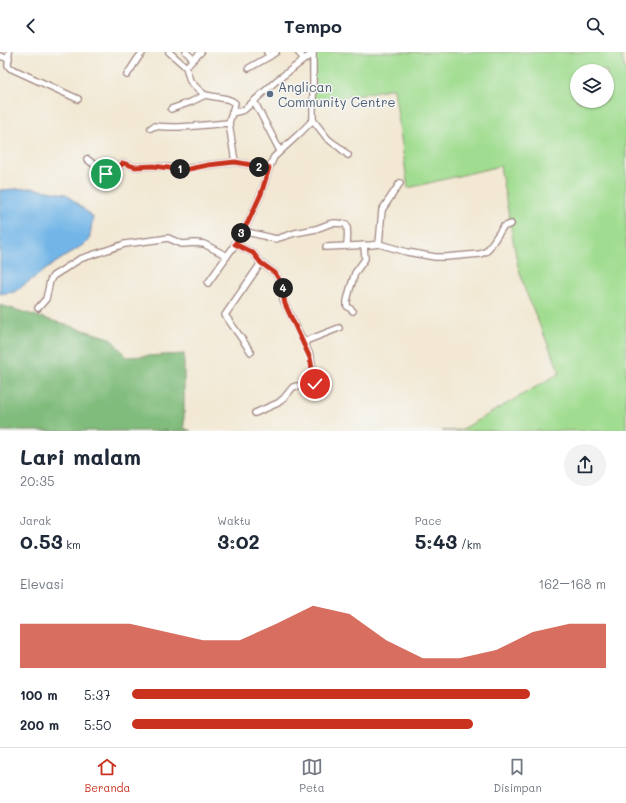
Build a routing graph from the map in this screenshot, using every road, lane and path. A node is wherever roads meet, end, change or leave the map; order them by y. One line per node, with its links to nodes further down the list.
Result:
1 (9, 52): 10 (street)
2 (143, 52): 15 (street)
3 (169, 52): 13 (street)
4 (186, 52): 11 (street)
5 (201, 52): 11 (street)
6 (276, 52): 8 (street)
7 (298, 52): 12 (street)
8 (269, 54): 14 (street)
9 (0, 56): 10 (street)
10 (9, 59): 17 (street)
11 (193, 60): 13 (street)
12 (304, 60): 18 (street); 21 (street)
13 (186, 67): 16 (street)
14 (249, 68)
15 (127, 75)
16 (205, 95): 19 (street); 20 (street)
17 (78, 99)
18 (254, 101): 20 (street); 24 (street)
19 (170, 110)
20 (232, 114): 22 (street)
21 (313, 120): 24 (street); 25 (street)
22 (229, 123): 23 (street); 27 (street)
23 (151, 128)
24 (280, 151): 28 (street)
25 (348, 155)
26 (87, 159): 27 (street)
27 (235, 162): 28 (street)
28 (269, 168): 31 (street)
29 (400, 183): 33 (street)
30 (511, 224): 33 (street)
31 (243, 231): 32 (street); 35 (street)
32 (235, 244): 37 (street); 38 (street)
33 (379, 244): 34 (street)
34 (364, 245): 35 (street); 41 (street)
35 (347, 246): 36 (street)
36 (326, 247)
37 (227, 256): 39 (street); 40 (street)
38 (261, 263): 43 (street); 44 (street)
39 (208, 283)
40 (38, 308)
41 (353, 312)
42 (339, 328): 43 (street)
43 (304, 342): 45 (street)
44 (251, 352)
45 (255, 413)

